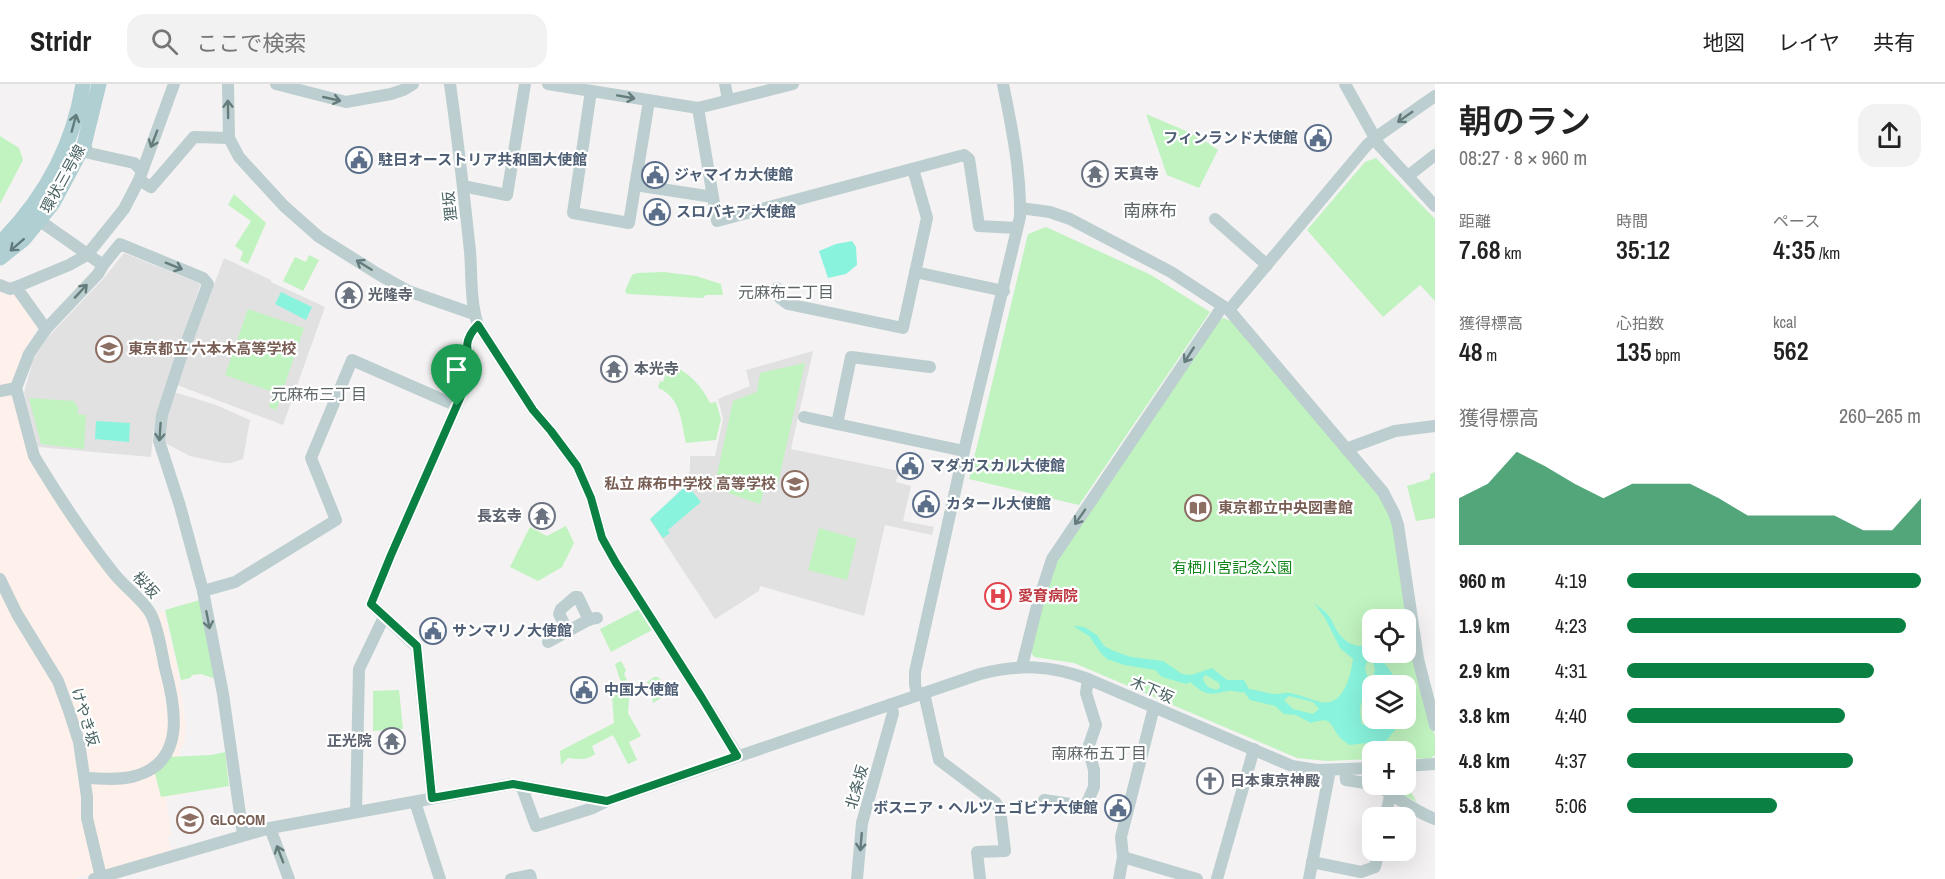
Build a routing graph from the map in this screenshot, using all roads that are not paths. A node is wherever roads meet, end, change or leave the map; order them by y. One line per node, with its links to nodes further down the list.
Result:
1 (83, 84): 35 (main road, 環状三号線, one-way to 1)
2 (99, 84): 22 (main road, 環状三号線)
3 (174, 84): 25 (street, one-way to 25)
4 (228, 84): 20 (street, one-way to 4)
5 (276, 84): 6 (street, one-way to 6)
6 (413, 84)
7 (450, 84): 28 (street, 狸坂)
8 (525, 84): 28 (street)
9 (548, 84): 15 (street)
10 (725, 84): 17 (street)
11 (793, 84): 14 (street)
12 (1003, 84): 31 (street)
13 (1346, 84): 21 (street)
14 (767, 87): 17 (street)
15 (591, 91): 18 (street, one-way to 18); 27 (street)
16 (1435, 96): 21 (street, one-way to 21)
17 (728, 100): 19 (street)
18 (649, 101): 19 (street); 27 (street)
19 (698, 108): 29 (street)
20 (229, 138): 25 (street); 46 (street, one-way to 20)
21 (1374, 138): 26 (street); 39 (street)
22 (84, 145): 25 (street); 33 (main road, 環状三号線)
23 (1435, 155): 26 (street)
24 (913, 169): 29 (street); 34 (street); 40 (street)
25 (140, 176): 36 (street)
26 (1408, 176): 30 (street)
27 (635, 185): 29 (street)
28 (463, 186): 46 (street, 狸坂)
29 (713, 197)
30 (1435, 206)
31 (1020, 208): 34 (street); 45 (street)
32 (1215, 219): 39 (street)
33 (40, 221): 36 (street); 37 (main road, 環状三号線, one-way to 37)
34 (1017, 228): 44 (street)
35 (0, 243)
36 (87, 255): 38 (street); 42 (street)
37 (0, 258)
38 (103, 265): 47 (street, one-way to 38); 58 (street, one-way to 58)
39 (1268, 265): 45 (street)
40 (915, 272): 43 (street); 44 (street)
41 (0, 285): 42 (street)
42 (16, 287): 47 (street)
43 (777, 288)
44 (1004, 291): 56 (street)
45 (1226, 308): 55 (street); 62 (street, one-way to 62)
46 (476, 320): 51 (street); 69 (street)
47 (46, 329): 49 (street)
48 (930, 367): 53 (street)
49 (16, 388): 50 (street); 75 (street, 桜坂)
50 (0, 391)
51 (457, 406): 58 (street); 59 (street)
52 (804, 417): 53 (street)
53 (837, 424): 56 (street)
54 (1435, 426): 55 (street)
55 (1346, 449): 67 (street)
56 (964, 451): 64 (street)
57 (0, 579): 75 (street, けやき坂)
58 (202, 591): 86 (street, one-way to 86)
59 (384, 617): 79 (street); 83 (street)
60 (568, 631): 60 (street); 61 (street)
61 (548, 642)
62 (1022, 666): 63 (street, 木下坂); 64 (street, 木下坂)
63 (1088, 679): 66 (street, 木下坂); 80 (street)
64 (921, 694): 65 (street, 木下坂); 96 (street)
65 (891, 704): 69 (street, 木下坂); 95 (street, 北条坂, one-way to 95)
66 (1154, 707): 68 (street, 木下坂); 87 (street)
67 (1435, 725)
68 (1254, 749): 74 (street, 木下坂); 99 (street)
69 (737, 756): 81 (street, 木下坂)
70 (1435, 764): 71 (street)
71 (1416, 765)
72 (1362, 768): 73 (street, 木下坂)
73 (1345, 769): 74 (street, 木下坂); 76 (street)
74 (1330, 770): 89 (street)
75 (84, 778): 90 (street, けやき坂)
76 (1362, 782)
77 (521, 785): 79 (street); 81 (street); 81 (street, 木下坂)
78 (1395, 795): 84 (street)
79 (432, 798): 82 (street)
80 (1044, 800)
81 (607, 801)
82 (415, 802): 83 (street); 92 (street)
83 (356, 812): 85 (street)
84 (1435, 819)
85 (270, 828): 86 (street); 91 (street, one-way to 85)
86 (243, 835): 90 (street)
87 (1123, 857): 97 (street); 98 (street)
88 (1376, 861): 89 (street)
89 (1312, 862): 100 (street)
90 (97, 878)
91 (289, 879)
92 (440, 879)
93 (511, 879): 94 (street)
94 (531, 879)
95 (857, 879)
96 (980, 879)
97 (1119, 879)
98 (1197, 879)
99 (1217, 879)
100 (1309, 879)

